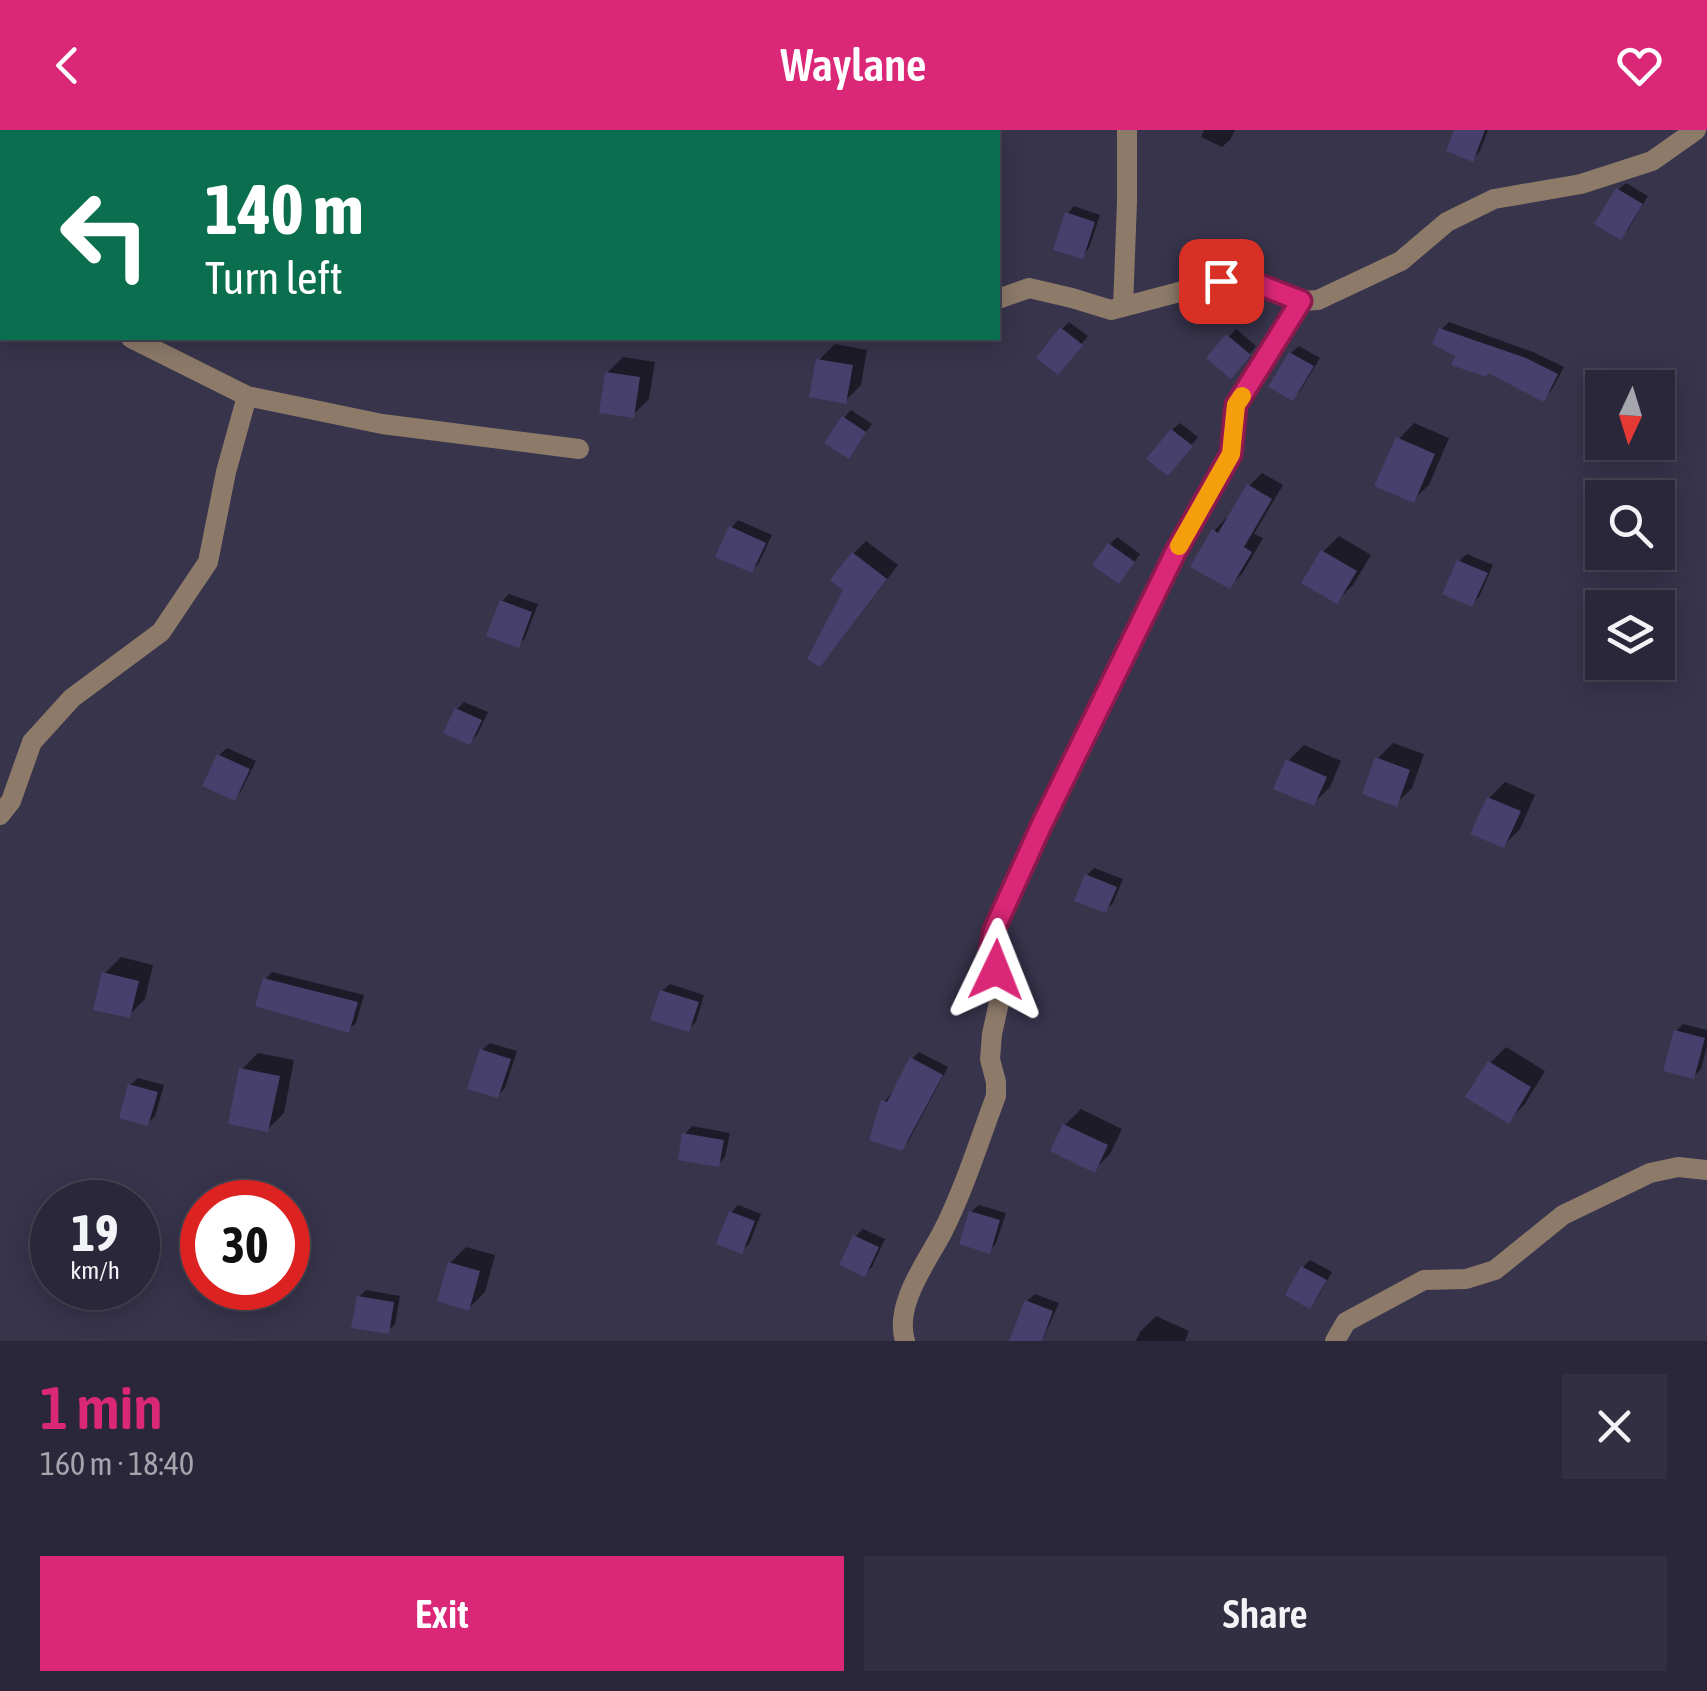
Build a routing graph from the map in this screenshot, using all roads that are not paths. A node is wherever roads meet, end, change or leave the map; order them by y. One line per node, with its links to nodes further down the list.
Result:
1 (1127, 130): 5 (street)
2 (1696, 130): 4 (street)
3 (1000, 298): 5 (street)
4 (1301, 301): 5 (street); 11 (street)
5 (1123, 307)
6 (134, 340): 7 (street)
7 (247, 396): 8 (street); 9 (street)
8 (579, 449)
9 (0, 816)
10 (1707, 1170): 12 (street)
11 (905, 1341)
12 (1335, 1341)

